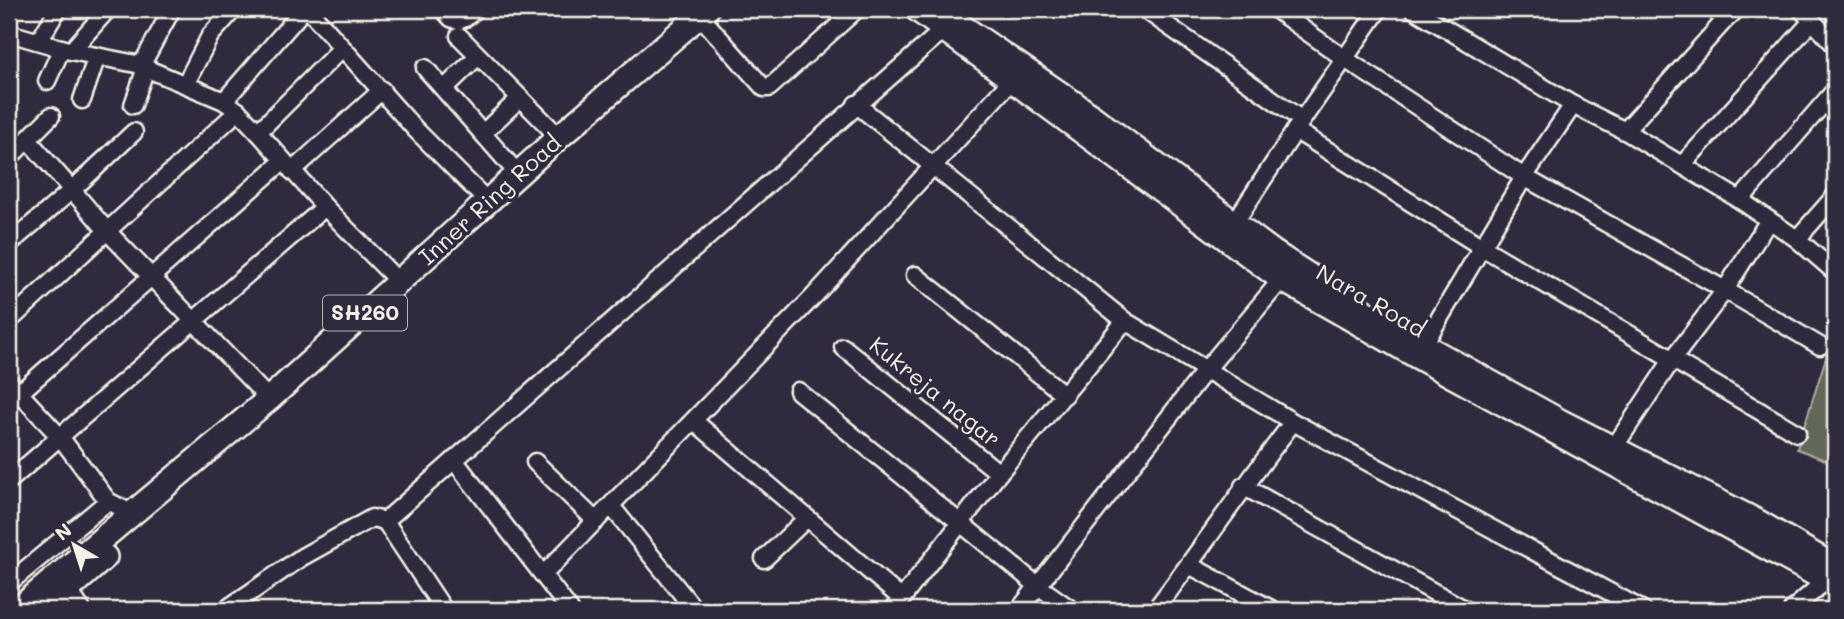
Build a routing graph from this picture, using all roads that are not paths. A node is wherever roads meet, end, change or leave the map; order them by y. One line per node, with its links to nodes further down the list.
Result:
1 (58, 9): 22 (street)
2 (108, 9): 25 (street)
3 (172, 9): 29 (street)
4 (234, 9): 33 (street)
5 (306, 9): 24 (street); 39 (street)
6 (443, 9): 7 (street)
7 (476, 9)
8 (726, 9): 18 (highway, Inner Ring Road)
9 (857, 9): 18 (street)
10 (915, 9): 19 (main road, Nara Road)
11 (938, 9): 64 (main road)
12 (1144, 9): 45 (street)
13 (1275, 9): 28 (street)
14 (1379, 9): 28 (street)
15 (1413, 9): 42 (street)
16 (1726, 13): 46 (street)
17 (1807, 15): 23 (street); 53 (street)
18 (707, 17): 50 (highway, Inner Ring Road / SH260); 110 (highway, Inner Ring Road)
19 (942, 31): 31 (main road, Nara Road); 40 (street)
20 (9, 33): 22 (street)
21 (459, 36): 27 (street)
22 (39, 41): 25 (street)
23 (1835, 45)
24 (342, 48): 35 (street); 48 (street)
25 (66, 49): 26 (street); 32 (street)
26 (97, 56): 29 (street); 38 (street)
27 (478, 56): 34 (street); 37 (street)
28 (1346, 59): 45 (street); 57 (street)
29 (144, 67): 33 (street); 41 (street)
30 (425, 68): 34 (street)
31 (1011, 81): 55 (street); 72 (main road, Nara Road)
32 (47, 82)
33 (186, 83): 39 (street)
34 (444, 89): 49 (street)
35 (382, 90): 54 (street); 61 (street)
36 (1835, 90): 60 (street)
37 (520, 98): 49 (street); 50 (street)
38 (82, 100)
39 (224, 101): 43 (street)
40 (856, 104): 55 (street); 92 (street)
41 (133, 105)
42 (1573, 105): 46 (street); 57 (street)
43 (238, 111): 48 (street); 65 (street)
44 (51, 116): 51 (street)
45 (1298, 125): 64 (street); 68 (street)
46 (1625, 131): 53 (street)
47 (134, 132): 58 (street)
48 (258, 132): 54 (street)
49 (483, 133): 56 (street)
50 (559, 137): 56 (highway, Inner Ring Road / SH260)
51 (29, 141): 52 (street); 58 (street)
52 (9, 158)
53 (1683, 164): 60 (street)
54 (287, 166): 62 (street); 71 (street)
55 (932, 167): 76 (street); 87 (street)
56 (519, 175): 61 (highway, Inner Ring Road / SH260)
57 (1524, 177): 68 (street); 74 (street)
58 (72, 190): 65 (street); 67 (street)
59 (1835, 195): 66 (street)
60 (1740, 200): 63 (street)
61 (488, 202): 73 (highway, Inner Ring Road / SH260)
62 (325, 207): 73 (street); 77 (street)
63 (1769, 220): 66 (street); 74 (street)
64 (1235, 222): 78 (main road)
65 (108, 232): 71 (street); 75 (street)
66 (1797, 239): 69 (street)
67 (9, 244)
68 (1482, 247): 78 (street); 81 (street)
69 (1835, 272)
70 (915, 275): 85 (street)
71 (151, 276): 77 (street); 84 (street)
72 (1282, 280): 82 (street); 91 (main road, Nara Road)
73 (399, 282): 86 (highway, Inner Ring Road / SH260)
74 (1724, 290): 79 (street); 81 (street)
75 (9, 321)
76 (1125, 321): 82 (street); 85 (street)
77 (193, 322): 86 (street); 90 (street)
78 (1424, 344): 91 (main road)
79 (1820, 346)
80 (843, 347): 94 (street, Kukreja nagar)
81 (1672, 360): 89 (street); 91 (street)
82 (1205, 371): 88 (street); 109 (street)
83 (799, 391): 103 (street)
84 (12, 392): 90 (street)
85 (1065, 394): 94 (street)
86 (269, 398): 99 (highway, Inner Ring Road / SH260)
87 (694, 421): 98 (street); 100 (street)
88 (1293, 422): 96 (street); 112 (street)
89 (1797, 433)
90 (61, 438): 95 (street); 97 (street)
91 (1610, 454): 107 (main road, Nara Road)
92 (454, 460): 101 (street); 106 (street)
93 (535, 462): 102 (street)
94 (999, 473): 103 (street)
95 (9, 481)
96 (1243, 486): 105 (street); 123 (street)
97 (108, 501): 99 (street); 108 (street)
98 (611, 506): 102 (street); 118 (street)
99 (133, 514): 113 (highway, Inner Ring Road / SH260)
100 (807, 518): 104 (street); 111 (street)
101 (385, 521): 115 (street); 116 (street)
102 (596, 521): 106 (street)
103 (960, 524): 109 (street); 111 (street)
104 (764, 559)
105 (1189, 565): 121 (street); 122 (street)
106 (543, 575): 117 (street)
107 (1833, 576): 124 (street)
108 (9, 583)
109 (1038, 586): 119 (street); 120 (street)
110 (75, 604): 114 (highway, Inner Ring Road)
111 (898, 605)
112 (1637, 609)
113 (17, 610)
114 (45, 610)
115 (225, 610)
116 (444, 610)
117 (570, 610)
118 (695, 610)
119 (1019, 610)
120 (1072, 610)
121 (1155, 610)
122 (1273, 610)
123 (1466, 610)
124 (1792, 610)

